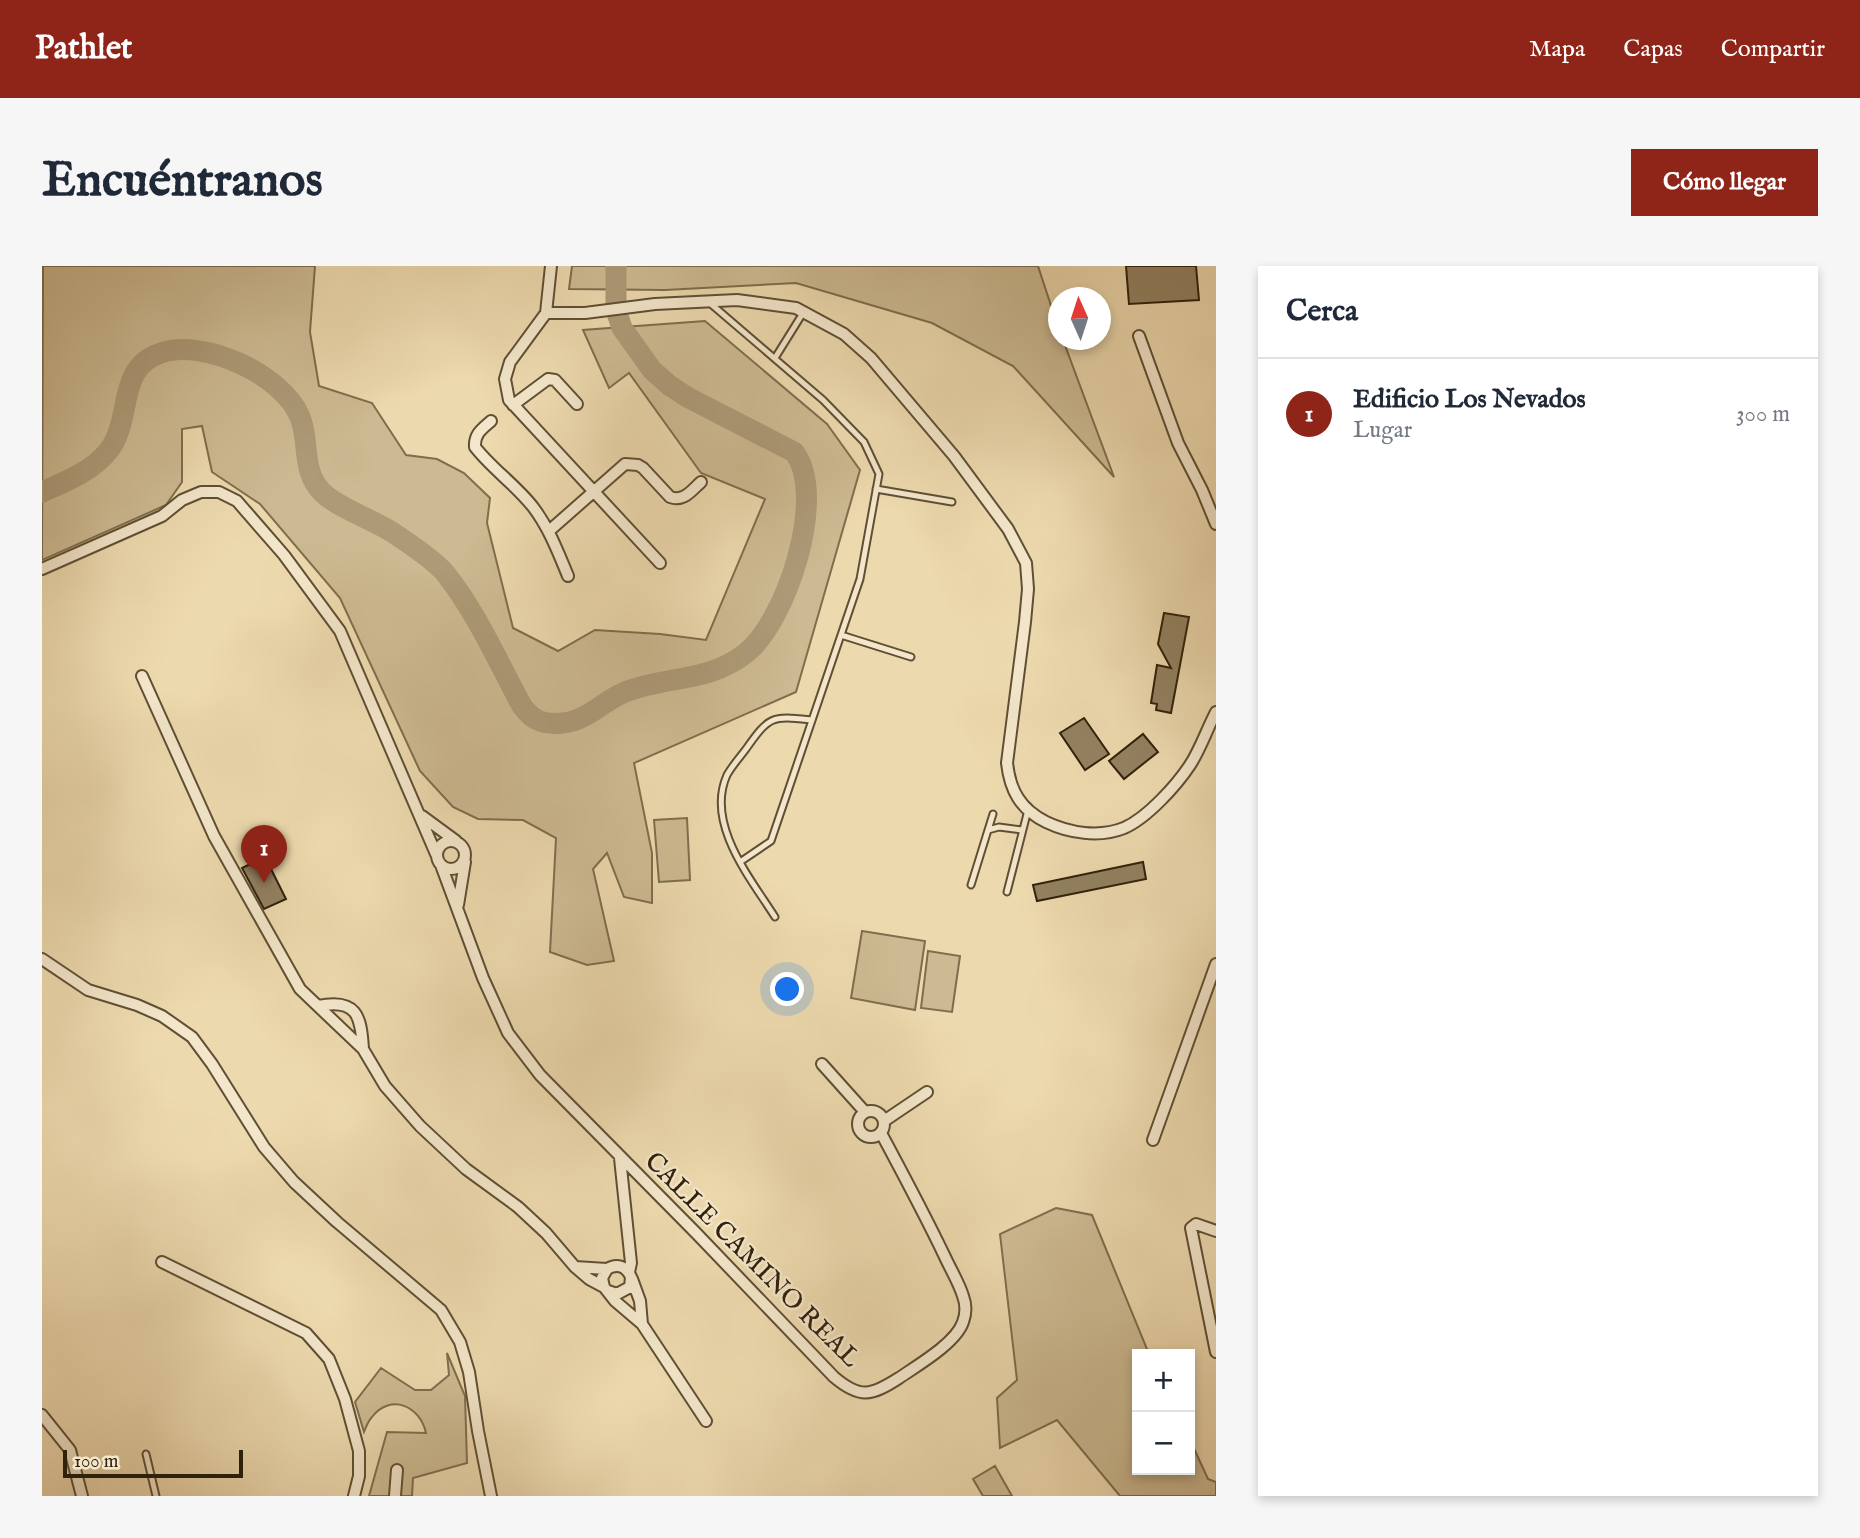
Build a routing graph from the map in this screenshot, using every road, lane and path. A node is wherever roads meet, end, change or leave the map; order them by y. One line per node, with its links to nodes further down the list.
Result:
1 (551, 266): 3 (street)
2 (709, 302): 3 (street); 4 (street); 6 (lane)
3 (546, 313): 8 (street)
4 (803, 313): 6 (lane); 24 (street)
5 (1139, 336): 14 (street)
6 (775, 358): 11 (lane)
7 (578, 404): 8 (street)
8 (513, 405): 12 (street)
9 (491, 421): 15 (street)
10 (701, 482): 12 (street)
11 (876, 489): 13 (lane); 19 (lane)
12 (594, 492): 15 (street); 16 (street)
13 (952, 502)
14 (1216, 524)
15 (549, 531): 18 (street)
16 (660, 563)
17 (42, 569): 25 (street, CALLE CAMINO REAL)
18 (568, 576)
19 (841, 635): 20 (lane); 23 (lane)
20 (911, 657)
21 (142, 676): 40 (street)
22 (1216, 712): 24 (street)
23 (812, 720): 32 (lane); 32 (lane)
24 (1029, 809): 28 (lane)
25 (420, 814): 29 (street, CALLE CAMINO REAL); 30 (street, CALLE CAMINO REAL)
26 (993, 814): 27 (lane)
27 (988, 830): 28 (lane); 34 (lane)
28 (1022, 830): 35 (lane)
29 (456, 841): 30 (street); 31 (street, CALLE CAMINO REAL)
30 (436, 854): 33 (street, CALLE CAMINO REAL)
31 (466, 856): 33 (street); 36 (street, CALLE CAMINO REAL)
32 (740, 862): 37 (lane)
33 (441, 866): 36 (street, CALLE CAMINO REAL)
34 (971, 885)
35 (1007, 892)
36 (458, 908): 48 (street, CALLE CAMINO REAL)
37 (775, 917)
38 (42, 959): 68 (street)
39 (1216, 964): 47 (street)
40 (318, 1006): 41 (street); 41 (street)
41 (363, 1049): 52 (street)
42 (822, 1064): 44 (street)
43 (928, 1091): 45 (street)
44 (865, 1112): 45 (street); 46 (street)
45 (884, 1121): 46 (street)
46 (881, 1133): 48 (street, CALLE CAMINO REAL)
47 (1153, 1140)
48 (620, 1158): 50 (street)
49 (1216, 1231): 59 (street)
50 (629, 1241): 53 (street); 54 (street)
51 (162, 1262): 66 (street)
52 (575, 1267): 53 (street); 55 (street)
53 (609, 1268): 54 (street); 55 (street)
54 (630, 1274): 55 (street); 56 (street)
55 (606, 1289): 57 (street)
56 (640, 1301): 57 (street); 58 (street)
57 (625, 1311): 58 (street)
58 (642, 1324): 61 (street)
59 (1216, 1352)
60 (42, 1415): 64 (street)
61 (706, 1420)
62 (146, 1454): 65 (lane)
63 (397, 1470): 67 (street)
64 (82, 1496)
65 (156, 1496)
66 (354, 1496)
67 (395, 1496)
68 (491, 1496)

